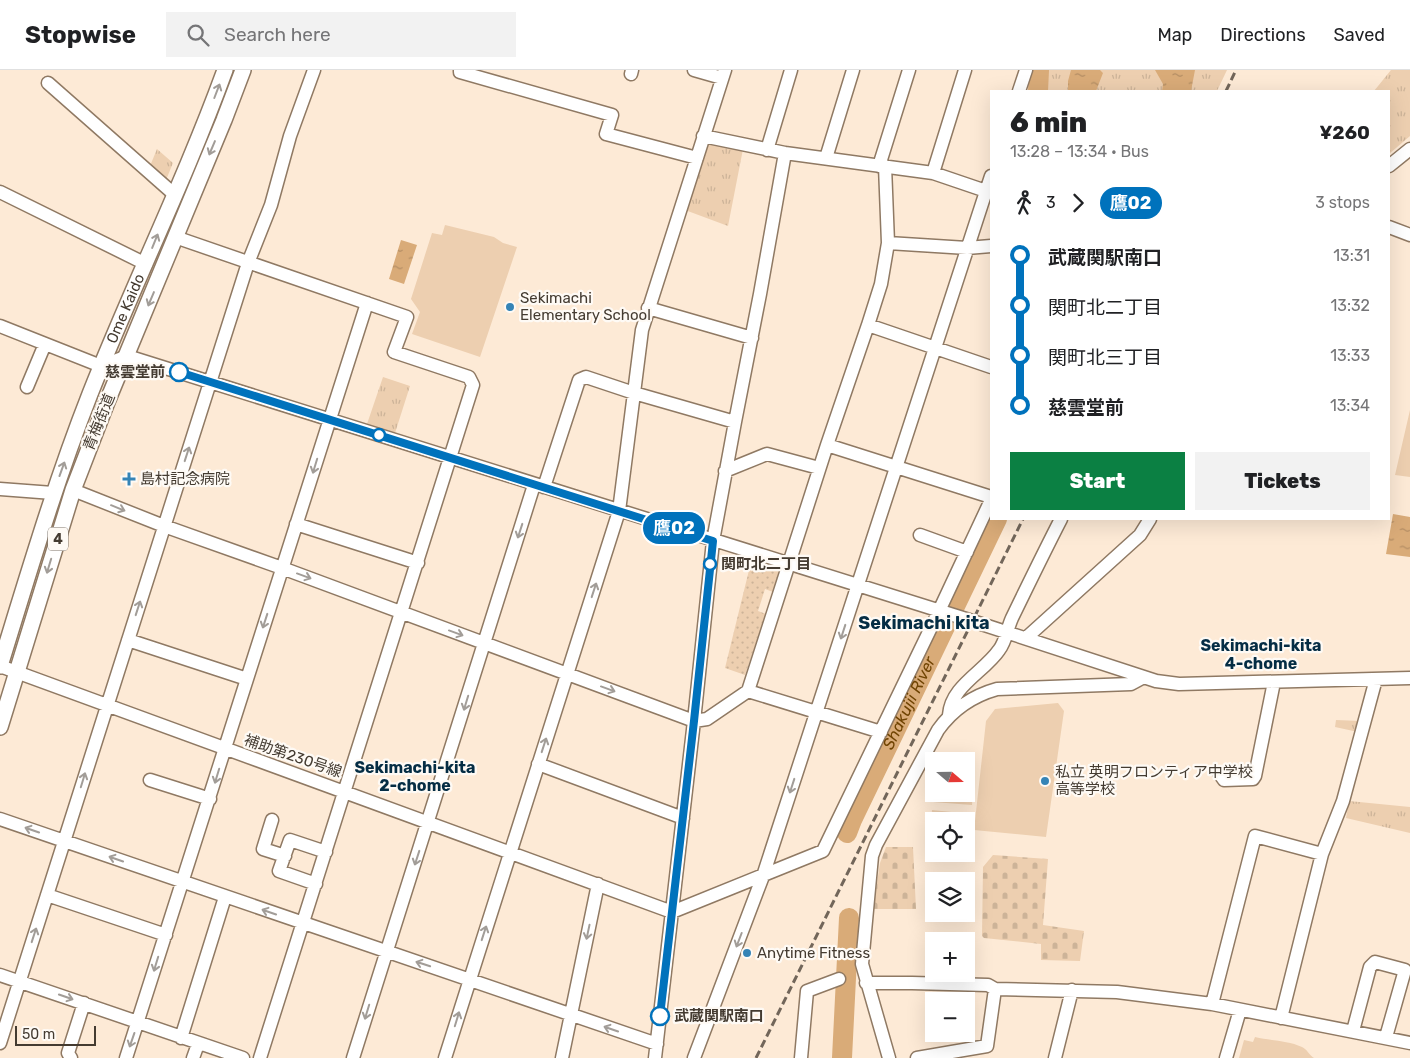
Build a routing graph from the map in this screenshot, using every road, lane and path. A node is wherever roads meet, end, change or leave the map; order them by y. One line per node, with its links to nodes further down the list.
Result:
1 (225, 70): 26 (main road, Ome Kaido / 4, one-way to 1)
2 (243, 70): 29 (main road, 青梅街道 / 4, one-way to 29)
3 (314, 70): 33 (street)
4 (460, 70): 18 (street)
5 (694, 70): 11 (street)
6 (791, 70): 15 (street)
7 (853, 70): 19 (street)
8 (909, 70): 21 (street)
9 (965, 70): 22 (street)
10 (1026, 70): 13 (street)
11 (723, 74): 14 (street)
12 (48, 83): 26 (street)
13 (1019, 90)
14 (703, 136): 15 (street); 18 (street)
15 (767, 150): 16 (street)
16 (785, 153): 19 (street); 39 (street)
17 (1407, 156): 20 (street)
18 (697, 158): 36 (street)
19 (826, 158): 21 (street)
20 (1390, 165)
21 (882, 166): 22 (street); 30 (street)
22 (933, 173): 24 (street)
23 (990, 179): 24 (street)
24 (986, 191): 32 (street)
25 (0, 192): 34 (street)
26 (174, 195): 34 (main road, Ome Kaido / 4, one-way to 26)
27 (1390, 227): 28 (street)
28 (1410, 235)
29 (175, 237): 33 (street); 42 (main road, 青梅街道 / 4, one-way to 42)
30 (888, 243): 32 (street); 38 (street)
31 (990, 246): 32 (street)
32 (967, 248): 41 (street)
33 (248, 262): 35 (street); 45 (street)
34 (146, 264): 43 (main road, Ome Kaido / 4)
35 (367, 303): 48 (street); 51 (street)
36 (648, 308): 39 (street); 47 (street)
37 (0, 326): 40 (street)
38 (868, 326): 41 (street); 50 (street)
39 (752, 338): 49 (street)
40 (45, 344): 43 (street); 46 (street)
41 (935, 348): 44 (street); 52 (street)
42 (127, 356): 43 (street); 45 (street); 57 (main road, 青梅街道 / 4)
43 (101, 366): 58 (main road, Ome Kaido / 4, one-way to 43)
44 (990, 367)
45 (210, 382): 48 (street); 65 (street, one-way to 45)
46 (26, 387)
47 (634, 393): 49 (street); 55 (street); 61 (street)
48 (329, 420): 51 (street); 64 (street, one-way to 64)
49 (734, 422): 54 (street)
50 (826, 445): 52 (street); 53 (street)
51 (451, 458): 55 (street); 69 (street)
52 (897, 467): 59 (street); 72 (street)
53 (819, 468): 54 (street); 70 (street)
54 (725, 471): 67 (street)
55 (539, 486): 61 (street); 79 (street, one-way to 79)
56 (0, 489): 58 (street)
57 (73, 490): 65 (street, one-way to 65); 81 (main road, 青梅街道 / 4, one-way to 81)
58 (53, 493): 76 (main road, Ome Kaido / 4)
59 (990, 498)
60 (990, 500): 68 (street)
61 (619, 511): 67 (street); 82 (street, one-way to 61)
62 (1061, 520): 75 (street)
63 (1149, 520): 77 (street)
64 (296, 524): 69 (street); 71 (street)
65 (164, 526): 71 (street); 78 (street, one-way to 65)
66 (920, 535): 68 (street)
67 (713, 541): 70 (street); 92 (street)
68 (967, 552): 73 (street)
69 (418, 563): 74 (street)
70 (789, 564): 72 (street); 88 (street)
71 (282, 568): 74 (street, one-way to 74); 85 (street, one-way to 85)
72 (858, 586): 73 (street); 90 (street, one-way to 90)
73 (941, 612): 75 (street); 94 (street)
74 (402, 613): 79 (street, one-way to 79); 99 (street)
75 (1006, 632): 77 (street); 91 (street)
76 (4, 638): 80 (main road, Ome Kaido / 4)
77 (1026, 638): 83 (street)
78 (128, 640): 85 (street); 89 (street)
79 (484, 643): 82 (street); 104 (street, one-way to 104)
80 (0, 666): 81 (street, 補助第230号線)
81 (17, 672): 89 (street, 補助第230号線); 93 (main road, 青梅街道 / 4)
82 (567, 674): 92 (street, one-way to 92); 96 (street, one-way to 82)
83 (1144, 677): 87 (street); 91 (street)
84 (1410, 678): 86 (street)
85 (247, 679): 95 (street)
86 (1376, 679): 87 (street); 108 (street)
87 (1274, 682): 97 (street)
88 (748, 691): 90 (street); 92 (street)
89 (107, 705): 95 (street, 補助第230号線); 105 (street, one-way to 89)
90 (817, 712): 94 (street); 110 (street, one-way to 110)
91 (949, 715): 124 (street)
92 (694, 721): 101 (street)
93 (0, 727)
94 (881, 732): 110 (street)
95 (225, 749): 99 (street, 補助第230号線); 100 (street, one-way to 100)
96 (538, 764): 101 (street); 107 (street)
97 (1219, 773)
98 (150, 780): 100 (street)
99 (344, 791): 104 (street, 補助第230号線); 106 (street)
100 (210, 799): 111 (street)
101 (682, 818): 116 (street)
102 (0, 819): 105 (street, one-way to 102)
103 (272, 820): 109 (street)
104 (429, 822): 107 (street, 補助第230号線); 119 (street, one-way to 119)
105 (64, 841): 111 (street, one-way to 105); 114 (street)
106 (326, 852): 109 (street); 112 (street)
107 (510, 852): 113 (street, 補助第230号線); 122 (street, one-way to 107)
108 (1322, 854): 128 (street); 131 (street)
109 (285, 856): 112 (street)
110 (763, 876): 116 (street); 149 (street, one-way to 149)
111 (182, 882): 115 (street); 118 (street)
112 (316, 884): 117 (street)
113 (598, 884): 116 (street, 補助第230号線); 130 (street, one-way to 130)
114 (47, 895): 118 (street); 123 (street, one-way to 114)
115 (225, 897): 117 (street, one-way to 115); 135 (street)
116 (672, 912): 139 (street)
117 (304, 924): 119 (street); 144 (street)
118 (166, 935): 132 (street, one-way to 132)
119 (386, 952): 122 (street, one-way to 119); 145 (street, one-way to 145)
120 (0, 974): 123 (street)
121 (839, 979): 150 (street)
122 (469, 980): 130 (street); 146 (street, one-way to 122)
123 (20, 981): 127 (street, one-way to 127); 136 (street)
124 (866, 983): 125 (street); 151 (street)
125 (995, 989): 126 (street); 152 (street)
126 (1072, 990): 128 (street); 153 (street)
127 (84, 1003): 132 (street); 140 (street)
128 (1212, 1004): 129 (street)
129 (1240, 1010): 131 (street); 154 (street)
130 (571, 1015): 139 (street, one-way to 130); 147 (street)
131 (1281, 1018): 133 (street)
132 (138, 1022): 135 (street); 141 (street, one-way to 141)
133 (1353, 1032): 134 (street); 134 (street)
134 (1386, 1037): 137 (street)
135 (181, 1038): 138 (street)
136 (0, 1043)
137 (1410, 1043)
138 (198, 1044): 142 (street); 143 (street)
139 (657, 1044): 148 (street)
140 (71, 1058)
141 (126, 1058)
142 (193, 1058)
143 (243, 1058)
144 (260, 1058)
145 (353, 1058)
146 (445, 1058)
147 (562, 1058)
148 (656, 1058)
149 (694, 1058)
150 (801, 1058)
151 (889, 1058)
152 (917, 1058)
153 (1055, 1058)
154 (1226, 1058)

